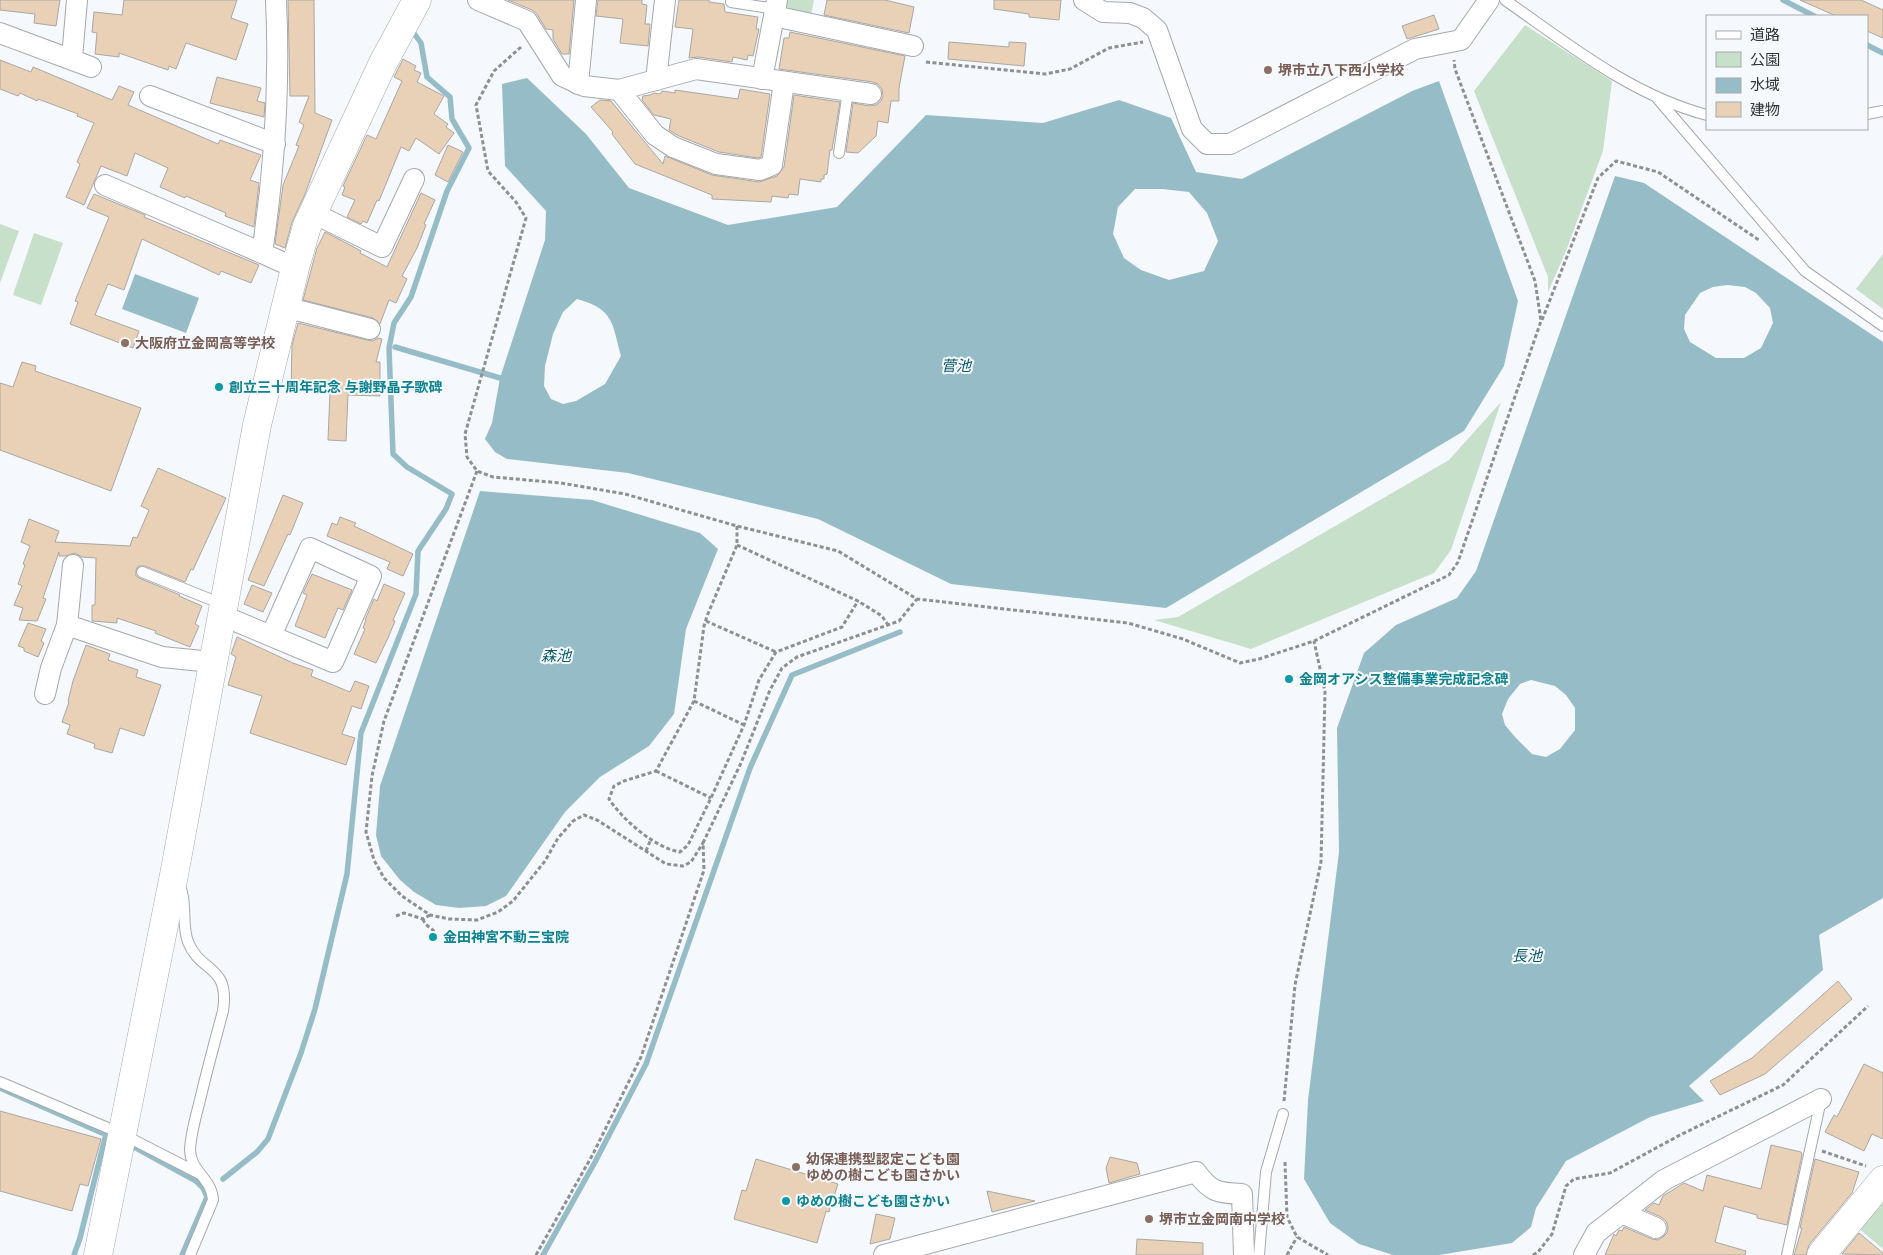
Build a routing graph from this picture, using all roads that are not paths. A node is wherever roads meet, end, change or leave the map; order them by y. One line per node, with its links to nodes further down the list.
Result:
1 (77, 0): 14 (street)
2 (276, 0): 28 (street)
3 (417, 0): 32 (street)
4 (586, 0): 19 (street)
5 (665, 0): 17 (street)
6 (1084, 0): 7 (street)
7 (1489, 0)
8 (1505, 0): 24 (lane)
9 (486, 2): 19 (street)
10 (731, 2): 11 (lane)
11 (776, 8): 13 (street); 16 (street)
12 (0, 33): 14 (street)
13 (913, 46)
14 (72, 58): 15 (street)
15 (92, 67)
16 (762, 79): 17 (street); 18 (street)
17 (656, 80): 20 (street)
18 (784, 82): 20 (street); 21 (street)
19 (578, 84): 20 (street)
20 (619, 90)
21 (848, 91): 22 (street); 29 (lane)
22 (871, 94)
23 (150, 96): 28 (street)
24 (1657, 98): 27 (lane); 36 (lane)
25 (1883, 111): 26 (lane)
26 (1868, 114)
27 (1706, 115)
28 (275, 144): 33 (street)
29 (839, 153)
30 (414, 179): 32 (street)
31 (106, 185): 33 (street)
32 (313, 213): 34 (street)
33 (262, 252): 34 (street)
34 (295, 268): 35 (street)
35 (285, 307): 37 (street); 40 (street)
36 (1883, 326)
37 (370, 329)
38 (73, 565): 41 (street)
39 (142, 572): 40 (lane)
40 (222, 610): 42 (street); 43 (street)
41 (67, 625): 43 (street); 44 (street)
42 (271, 636): 42 (street)
43 (212, 662): 45 (street)
44 (44, 694)
45 (174, 875): 49 (street); 50 (lane)
46 (0, 1082): 49 (lane)
47 (1821, 1099): 52 (street); 60 (lane)
48 (1283, 1114): 58 (lane)
49 (122, 1134): 50 (lane); 54 (street)
50 (198, 1173): 55 (lane)
51 (1875, 1173): 61 (street)
52 (1622, 1212): 53 (street); 59 (street)
53 (1656, 1228)
54 (98, 1255)
55 (190, 1255)
56 (884, 1255): 57 (street)
57 (1244, 1255)
58 (1259, 1255)
59 (1584, 1255)
60 (1787, 1255)
61 (1821, 1255)

